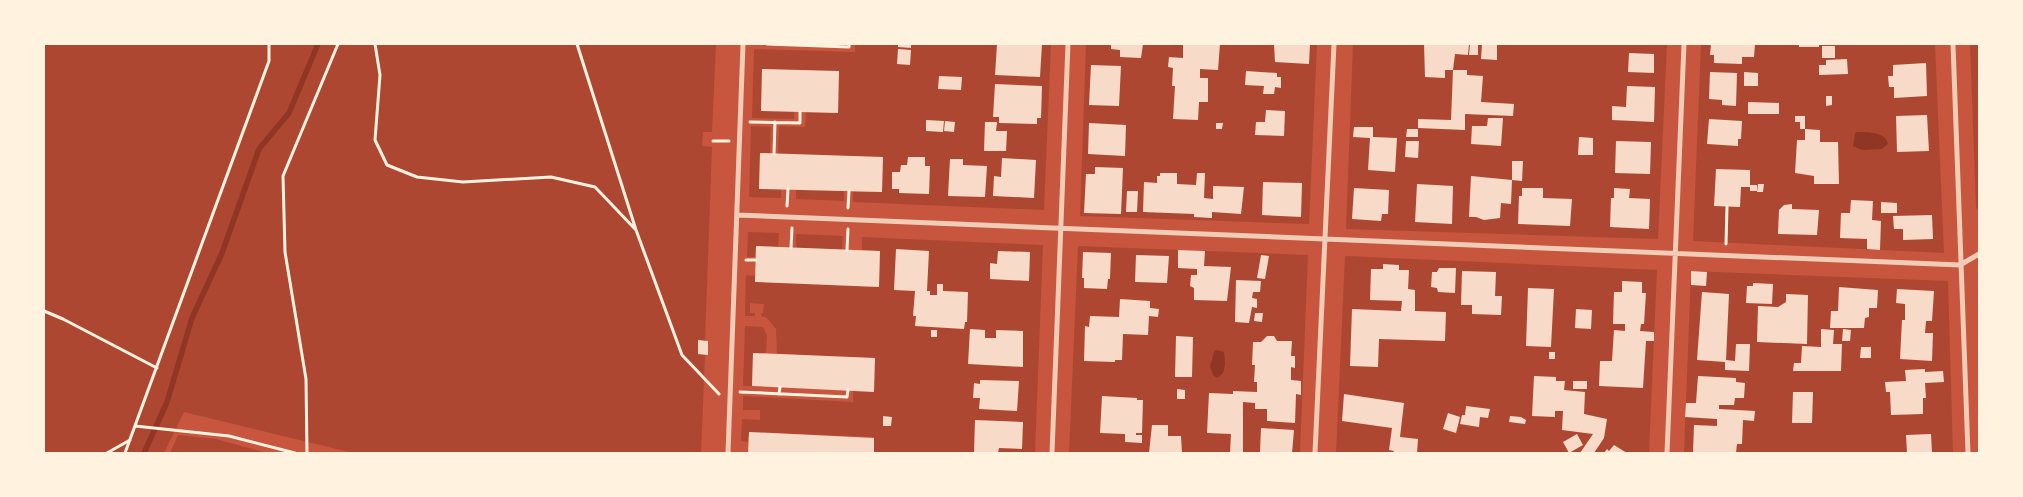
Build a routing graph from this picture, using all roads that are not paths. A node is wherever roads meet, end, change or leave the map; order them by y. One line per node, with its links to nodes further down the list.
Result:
1 (742, 44): 6 (street)
2 (1068, 44): 7 (street)
3 (1334, 44): 8 (street)
4 (1684, 44): 10 (street)
5 (1953, 44): 11 (street)
6 (737, 215): 7 (street); 12 (street)
7 (1062, 229): 8 (street); 13 (street)
8 (1324, 240): 10 (street); 14 (street)
9 (1979, 254): 11 (street)
10 (1675, 255): 11 (street); 15 (street)
11 (1960, 265): 16 (street)
12 (728, 453)
13 (1052, 453)
14 (1315, 453)
15 (1666, 453)
16 (1968, 453)

